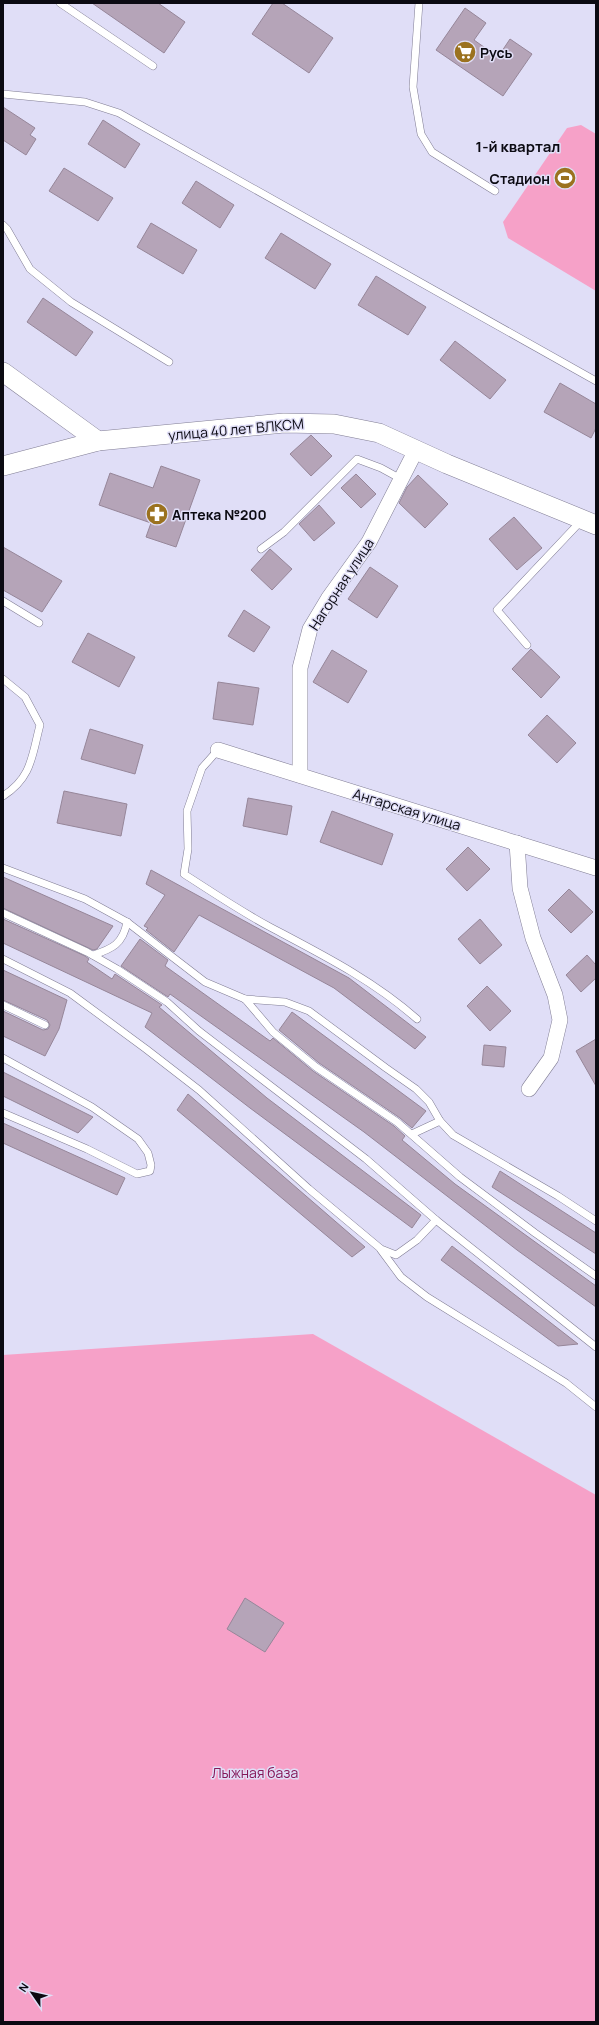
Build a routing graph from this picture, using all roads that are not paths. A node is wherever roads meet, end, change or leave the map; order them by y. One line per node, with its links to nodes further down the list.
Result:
1 (60, 3): 3 (lane)
2 (419, 3): 5 (lane)
3 (152, 66)
4 (3, 94): 9 (lane)
5 (495, 191)
6 (3, 225): 7 (lane)
7 (169, 362)
8 (3, 372): 10 (street)
9 (596, 381)
10 (98, 442): 11 (street, улица 40 лет ВЛКСМ); 12 (street, улица 40 лет ВЛКСМ)
11 (416, 450): 13 (street, Нагорная улица); 14 (street, улица 40 лет ВЛКСМ)
12 (3, 466)
13 (401, 479): 15 (lane); 21 (street, Нагорная улица)
14 (589, 522): 18 (lane)
15 (261, 549)
16 (3, 601): 17 (lane)
17 (39, 623)
18 (527, 645)
19 (3, 679): 22 (lane)
20 (218, 750): 21 (street, Ангарская улица); 32 (lane)
21 (300, 775): 23 (street, Ангарская улица)
22 (3, 796)
23 (517, 843): 25 (street, Ангарская улица); 35 (street)
24 (3, 868): 27 (lane)
25 (596, 868)
26 (3, 913): 28 (lane)
27 (127, 922): 28 (lane); 30 (lane)
28 (93, 955): 39 (lane)
29 (3, 959): 41 (lane)
30 (246, 999): 37 (lane); 38 (lane)
31 (3, 1005): 33 (lane)
32 (417, 1019)
33 (45, 1025)
34 (3, 1058): 36 (lane)
35 (529, 1089)
36 (3, 1113)
37 (440, 1121): 38 (lane); 40 (lane)
38 (412, 1134): 42 (lane)
39 (436, 1220): 41 (lane); 43 (lane)
40 (596, 1220)
41 (381, 1249): 44 (lane)
42 (596, 1276)
43 (596, 1347)
44 (596, 1407)

